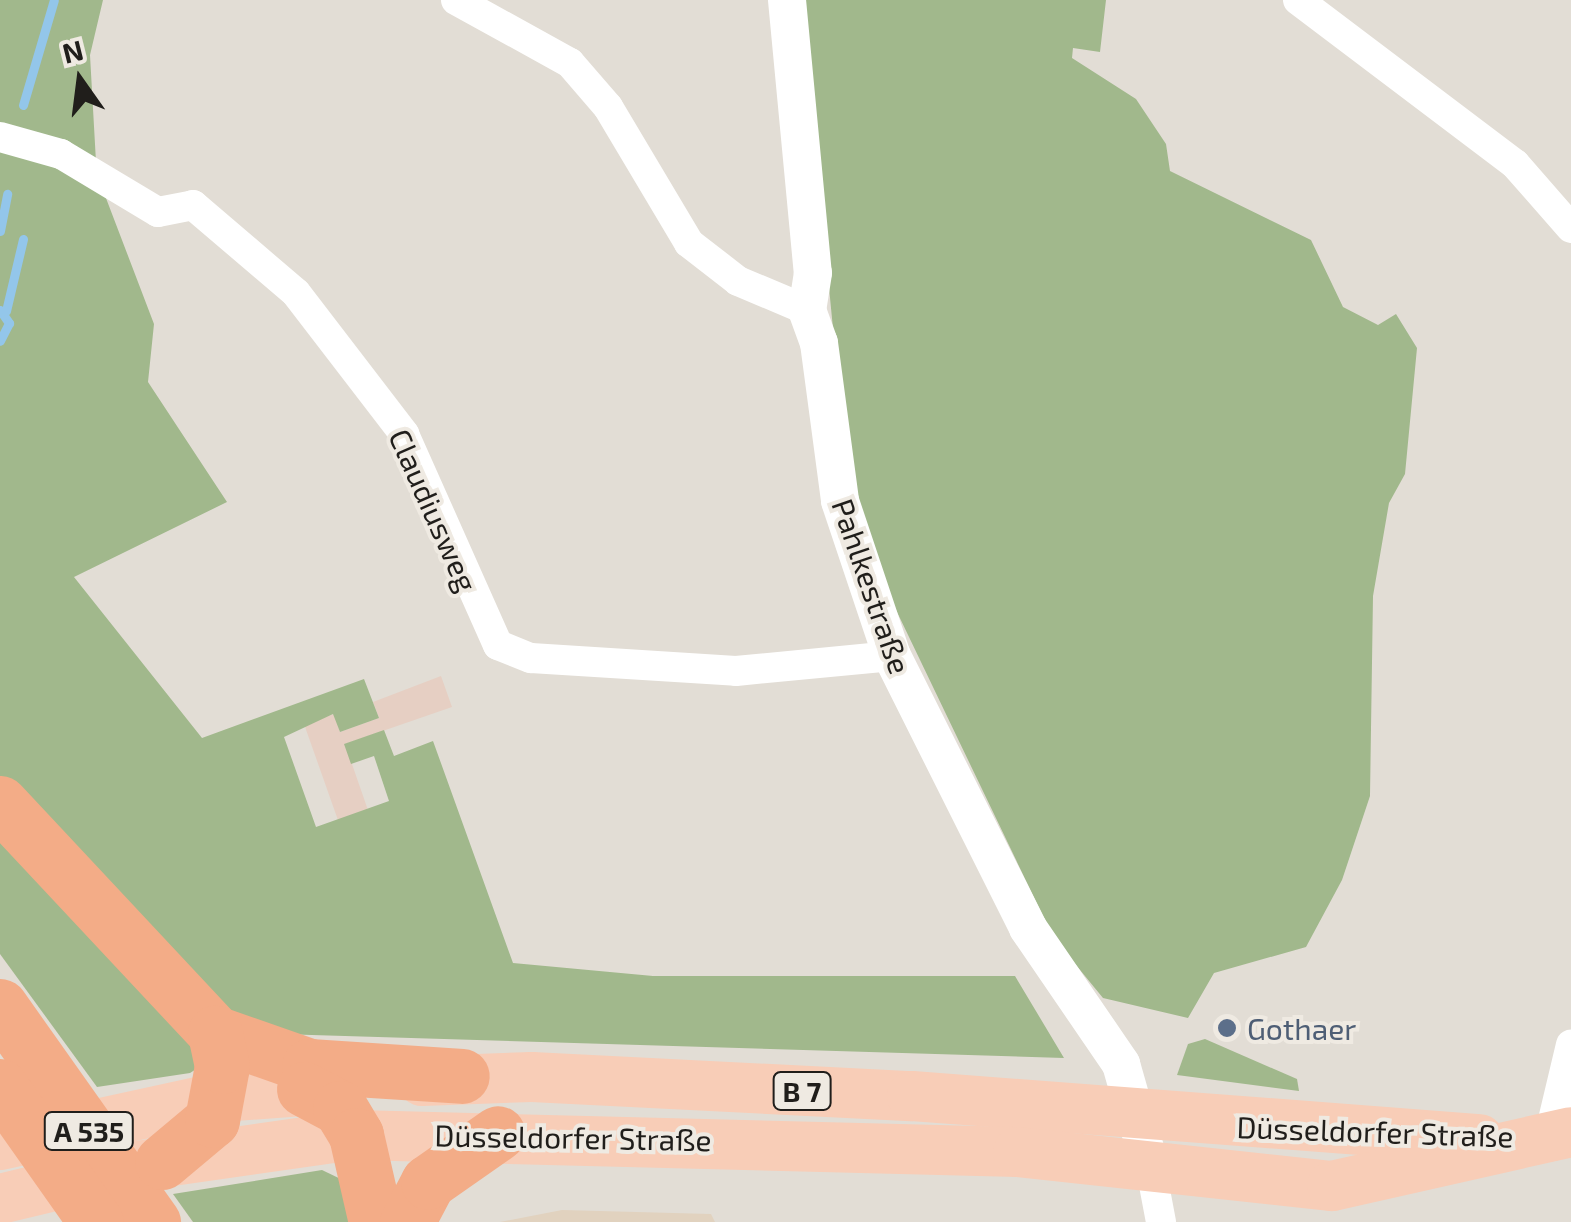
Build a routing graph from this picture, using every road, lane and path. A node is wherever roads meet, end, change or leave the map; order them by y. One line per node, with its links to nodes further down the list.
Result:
1 (456, 0): 6 (street)
2 (787, 0): 6 (street, Pahlkestraße)
3 (1298, 0): 5 (street)
4 (0, 137): 7 (street, Claudiusweg)
5 (1571, 228)
6 (806, 310): 7 (street, Pahlkestraße)
7 (892, 656): 15 (street, Pahlkestraße)
8 (0, 803): 9 (highway)
9 (215, 1033): 12 (highway); 14 (highway)
10 (8, 1044): 23 (highway, A 535); 24 (highway, A 535)
11 (1571, 1045): 17 (street)
12 (462, 1076): 13 (main road, Düsseldorfer Straße / B 7); 15 (main road, Düsseldorfer Straße / B 7)
13 (304, 1089): 14 (main road, Düsseldorfer Straße / B 7); 18 (highway)
14 (221, 1097): 19 (main road, Düsseldorfer Straße / B 7); 20 (highway)
15 (1142, 1114): 17 (main road, Düsseldorfer Straße / B 7); 21 (street)
16 (498, 1132): 18 (main road, Düsseldorfer Straße / B 7); 21 (main road, Düsseldorfer Straße / B 7); 26 (highway)
17 (1560, 1135): 21 (main road, Düsseldorfer Straße / B 7)
18 (356, 1136): 20 (main road, Düsseldorfer Straße / B 7); 25 (highway)
19 (0, 1145)
20 (162, 1162): 22 (main road, Düsseldorfer Straße / B 7)
21 (1152, 1168): 27 (street)
22 (0, 1199)
23 (96, 1222)
24 (153, 1222)
25 (376, 1222)
26 (407, 1222)
27 (1161, 1222)

